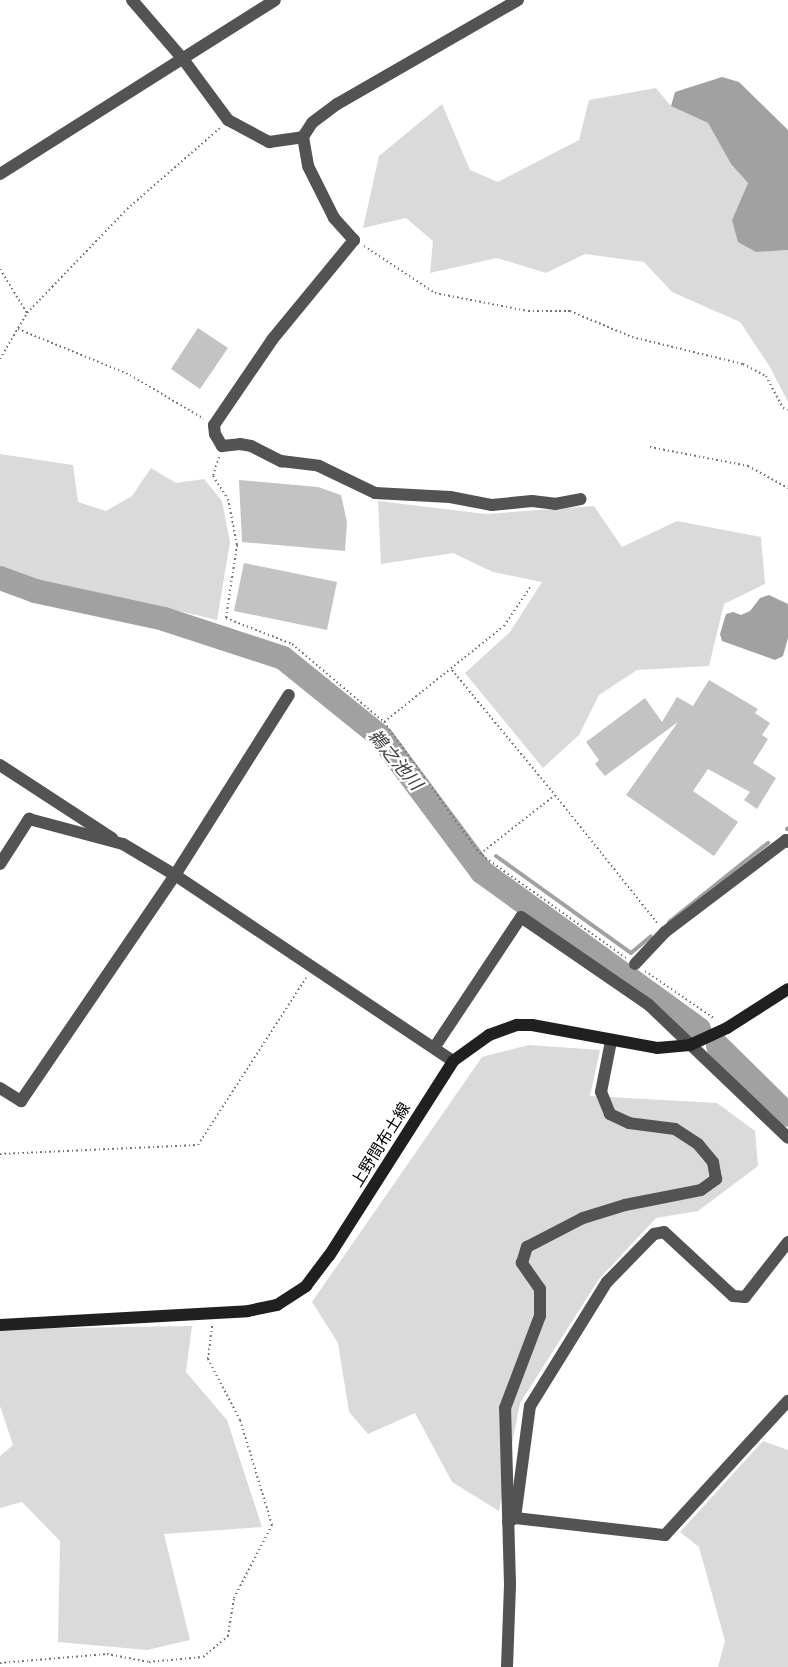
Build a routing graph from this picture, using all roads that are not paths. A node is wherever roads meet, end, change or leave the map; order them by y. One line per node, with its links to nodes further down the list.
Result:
1 (132, 0): 4 (street)
2 (275, 0): 4 (street)
3 (518, 0): 5 (street)
4 (183, 59): 5 (street); 6 (street)
5 (303, 137): 7 (street)
6 (0, 174)
7 (581, 499)
8 (289, 695): 13 (street)
9 (0, 765): 11 (street)
10 (788, 842): 14 (street)
11 (123, 844): 12 (street); 13 (street)
12 (0, 864)
13 (174, 875): 18 (street); 20 (street)
14 (635, 964)
15 (788, 989): 17 (main road, 上野間布土線)
16 (611, 1041): 17 (main road, 上野間布土線); 19 (main road, 上野間布土線); 25 (street)
17 (690, 1045): 18 (street); 21 (street)
18 (434, 1048): 19 (street)
19 (453, 1061): 23 (main road, 上野間布土線)
20 (0, 1088)
21 (788, 1138)
22 (788, 1242): 25 (street)
23 (0, 1325)
24 (788, 1401): 25 (street)
25 (511, 1520): 26 (street)
26 (507, 1667)

